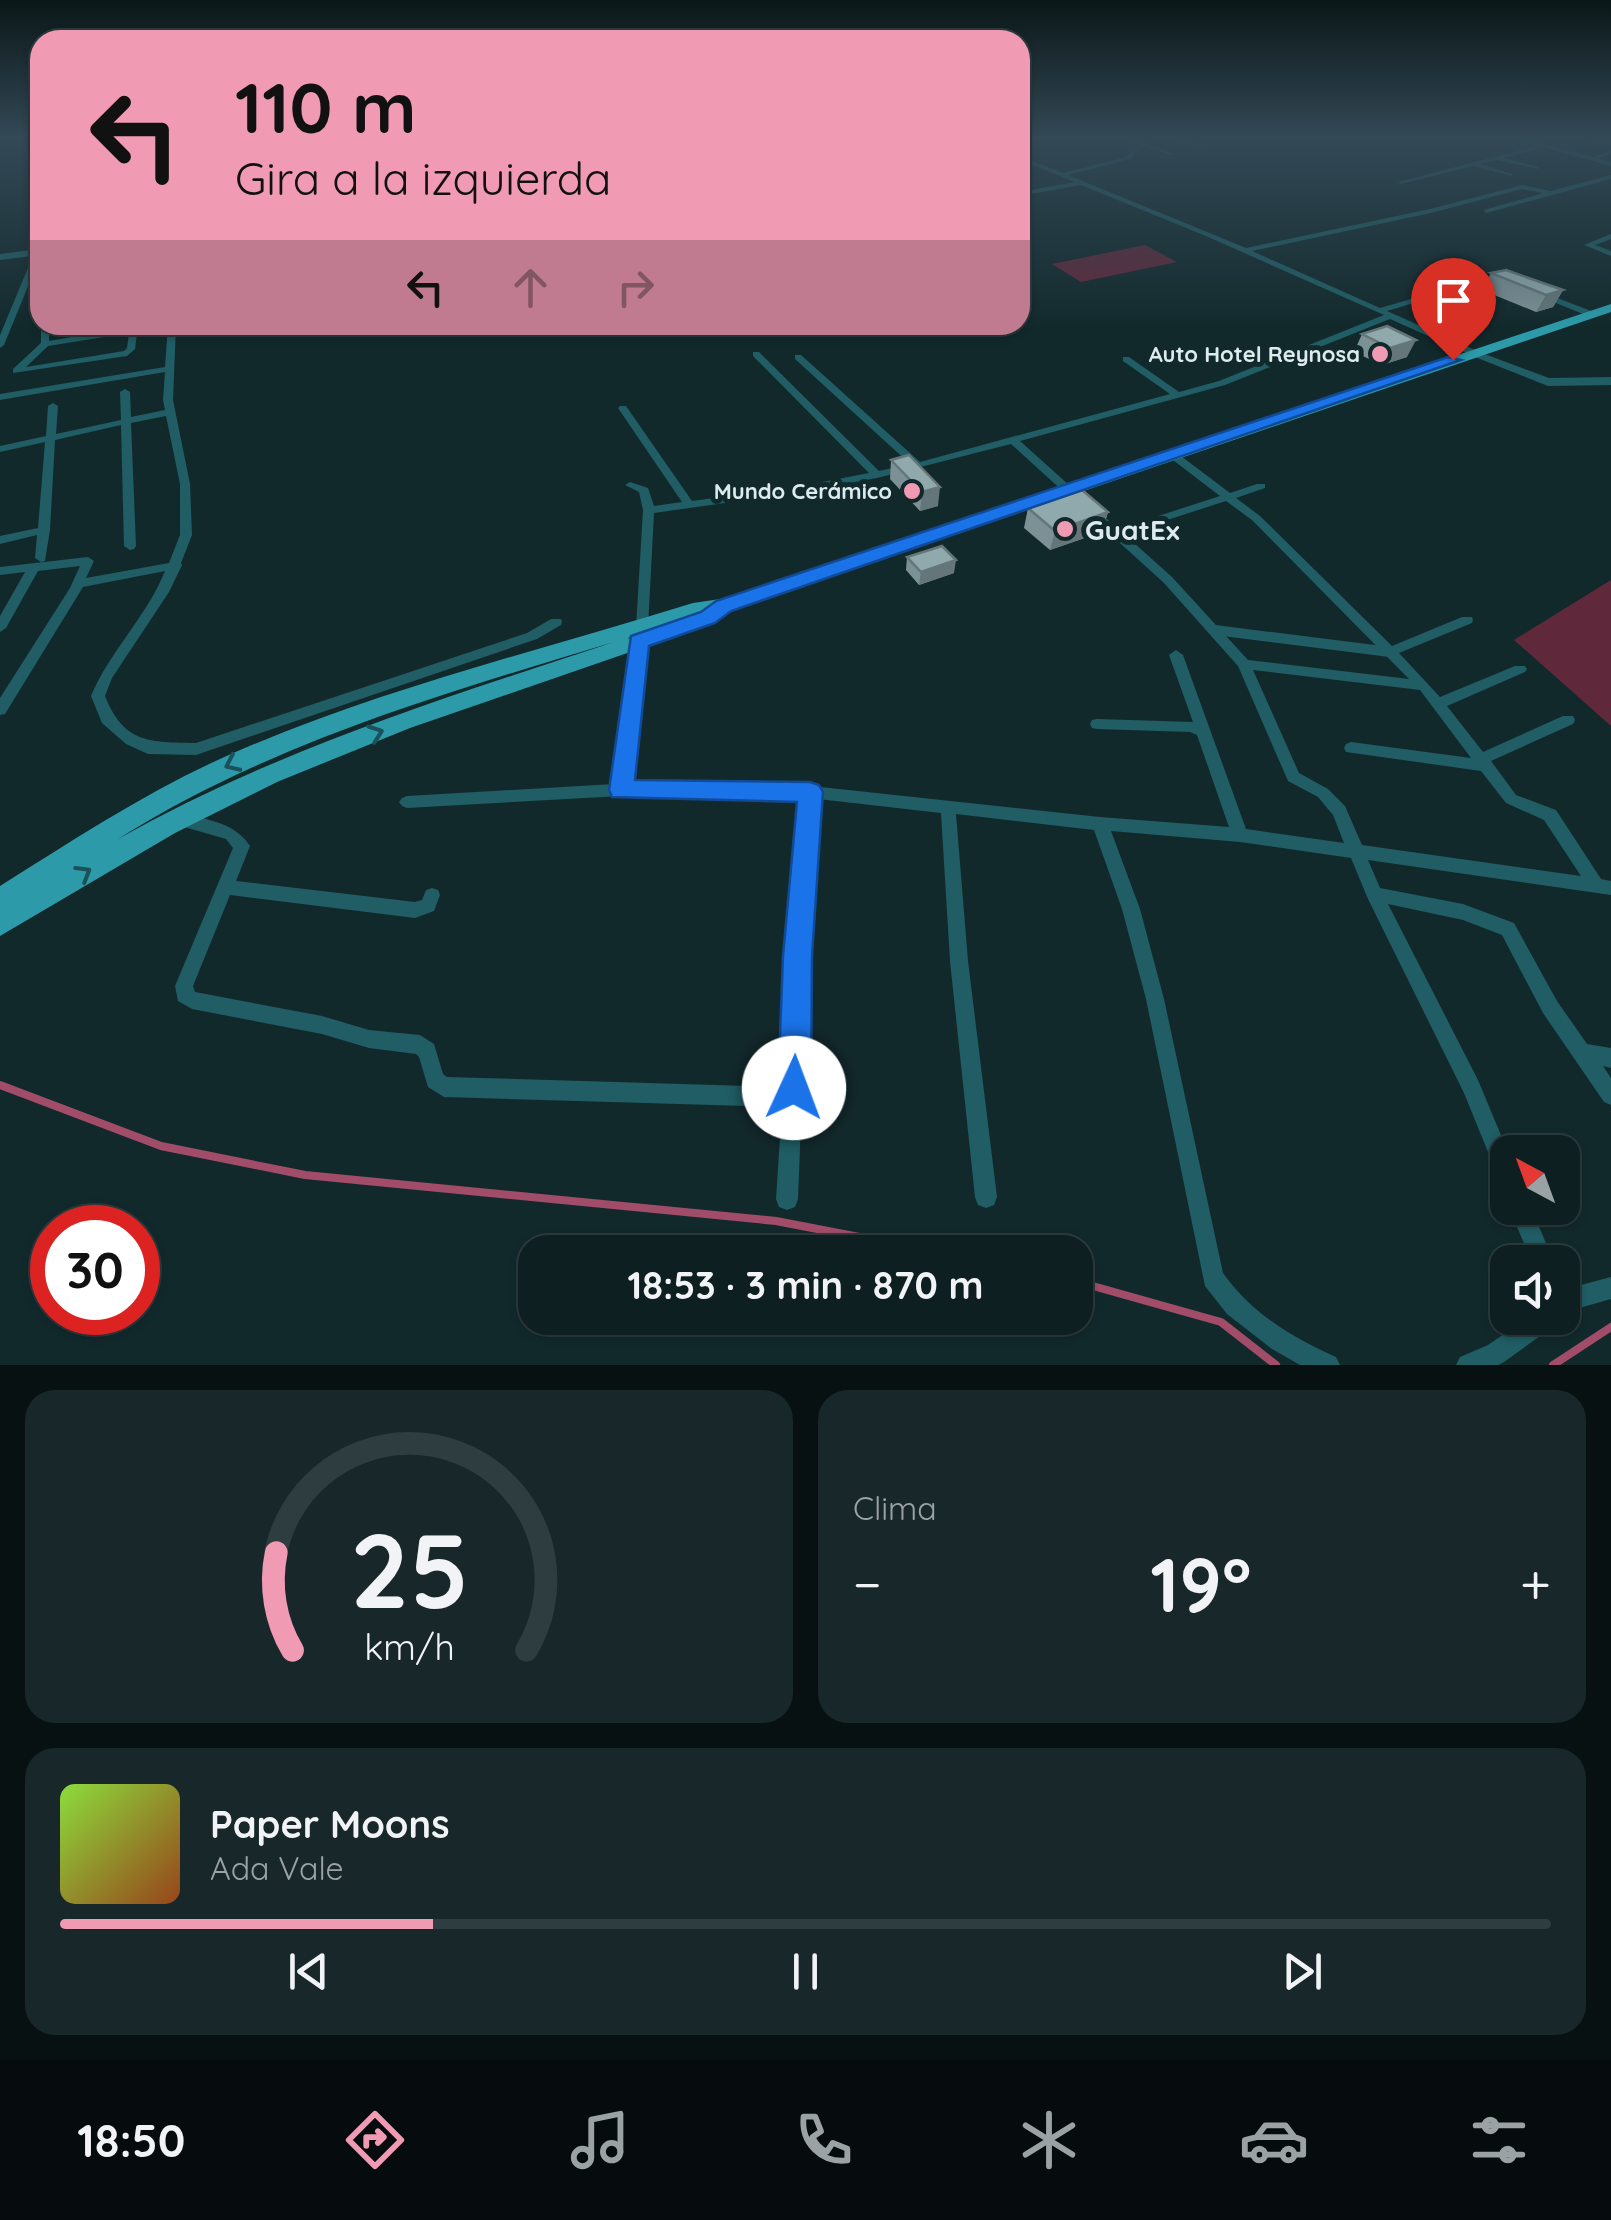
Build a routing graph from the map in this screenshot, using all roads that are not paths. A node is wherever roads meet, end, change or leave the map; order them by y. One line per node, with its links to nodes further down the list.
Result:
1 (1126, 202): 6 (street)
2 (1466, 202): 6 (street)
3 (1519, 202): 4 (street)
4 (1486, 211)
5 (1611, 236): 8 (street)
6 (1244, 250): 14 (street)
7 (30, 254): 9 (street)
8 (1611, 254)
9 (0, 256)
10 (30, 274): 21 (street)
11 (1513, 282): 14 (street)
12 (1528, 288): 15 (street)
13 (1611, 308): 15 (highway)
14 (1380, 310): 16 (street)
15 (1592, 314): 23 (highway)
16 (1392, 315): 23 (street); 30 (street)
17 (46, 335): 22 (street)
18 (93, 335): 22 (street)
19 (133, 335): 22 (street)
20 (171, 335): 27 (street)
21 (1, 341)
22 (46, 344)
23 (1474, 352): 28 (street); 39 (highway)
24 (756, 354): 41 (street)
25 (798, 356): 40 (street)
26 (1126, 359): 30 (street)
27 (169, 368): 31 (street); 34 (street)
28 (1611, 381)
29 (124, 392): 35 (street)
30 (1179, 396): 37 (street)
31 (0, 397)
32 (54, 406): 36 (street)
33 (623, 408): 46 (street)
34 (169, 412): 35 (street); 53 (street)
35 (126, 421): 36 (street); 51 (street)
36 (51, 438): 38 (street); 48 (street)
37 (1013, 440): 40 (street); 44 (street)
38 (0, 449)
39 (1173, 455): 44 (highway); 45 (street)
40 (918, 466): 41 (street)
41 (877, 475): 46 (street)
42 (630, 485): 47 (street)
43 (1261, 486): 45 (street)
44 (1070, 489): 49 (street); 60 (highway)
45 (1230, 496): 49 (street); 62 (street)
46 (689, 504): 47 (street)
47 (649, 510): 60 (street)
48 (44, 530): 50 (street); 52 (street)
49 (1117, 533): 59 (street)
50 (0, 540)
51 (130, 546)
52 (38, 562): 54 (street); 55 (street); 58 (street)
53 (176, 565): 55 (street); 61 (street)
54 (0, 571)
55 (78, 584): 68 (street)
56 (1467, 620): 62 (street)
57 (556, 622): 61 (street)
58 (0, 628)
59 (1215, 630): 62 (street); 64 (street)
60 (640, 634): 61 (highway); 74 (street); 78 (highway, one-way to 60)
61 (540, 644): 86 (highway, one-way to 86)
62 (1390, 652): 66 (street)
63 (1176, 655): 71 (street)
64 (1244, 664): 66 (street); 81 (street)
65 (1520, 669): 67 (street)
66 (1424, 686): 67 (street)
67 (1440, 703): 73 (street)
68 (0, 710)
69 (1568, 720): 73 (street)
70 (1096, 724): 71 (street)
71 (1202, 732): 80 (street)
72 (1352, 748): 73 (street)
73 (1485, 763): 83 (street)
74 (621, 790): 75 (street); 76 (street)
75 (810, 792): 77 (street); 91 (street)
76 (407, 802)
77 (948, 806): 79 (street); 93 (street)
78 (179, 819): 82 (street); 87 (highway, one-way to 78)
79 (1100, 824): 80 (street); 98 (street)
80 (1240, 835): 81 (street)
81 (1354, 848): 83 (street); 84 (street)
82 (225, 886): 85 (street); 91 (street)
83 (1604, 888)
84 (1374, 894): 88 (street); 92 (street)
85 (432, 895)
86 (0, 901)
87 (0, 923)
88 (1584, 1053): 89 (street); 90 (street)
89 (1611, 1058)
90 (1611, 1095)
91 (792, 1097): 94 (street)
92 (1490, 1135)
93 (986, 1197)
94 (787, 1199)
95 (1611, 1288): 96 (street)
96 (1580, 1297)
97 (1522, 1335): 99 (street)
98 (1328, 1365)
99 (1468, 1365)

